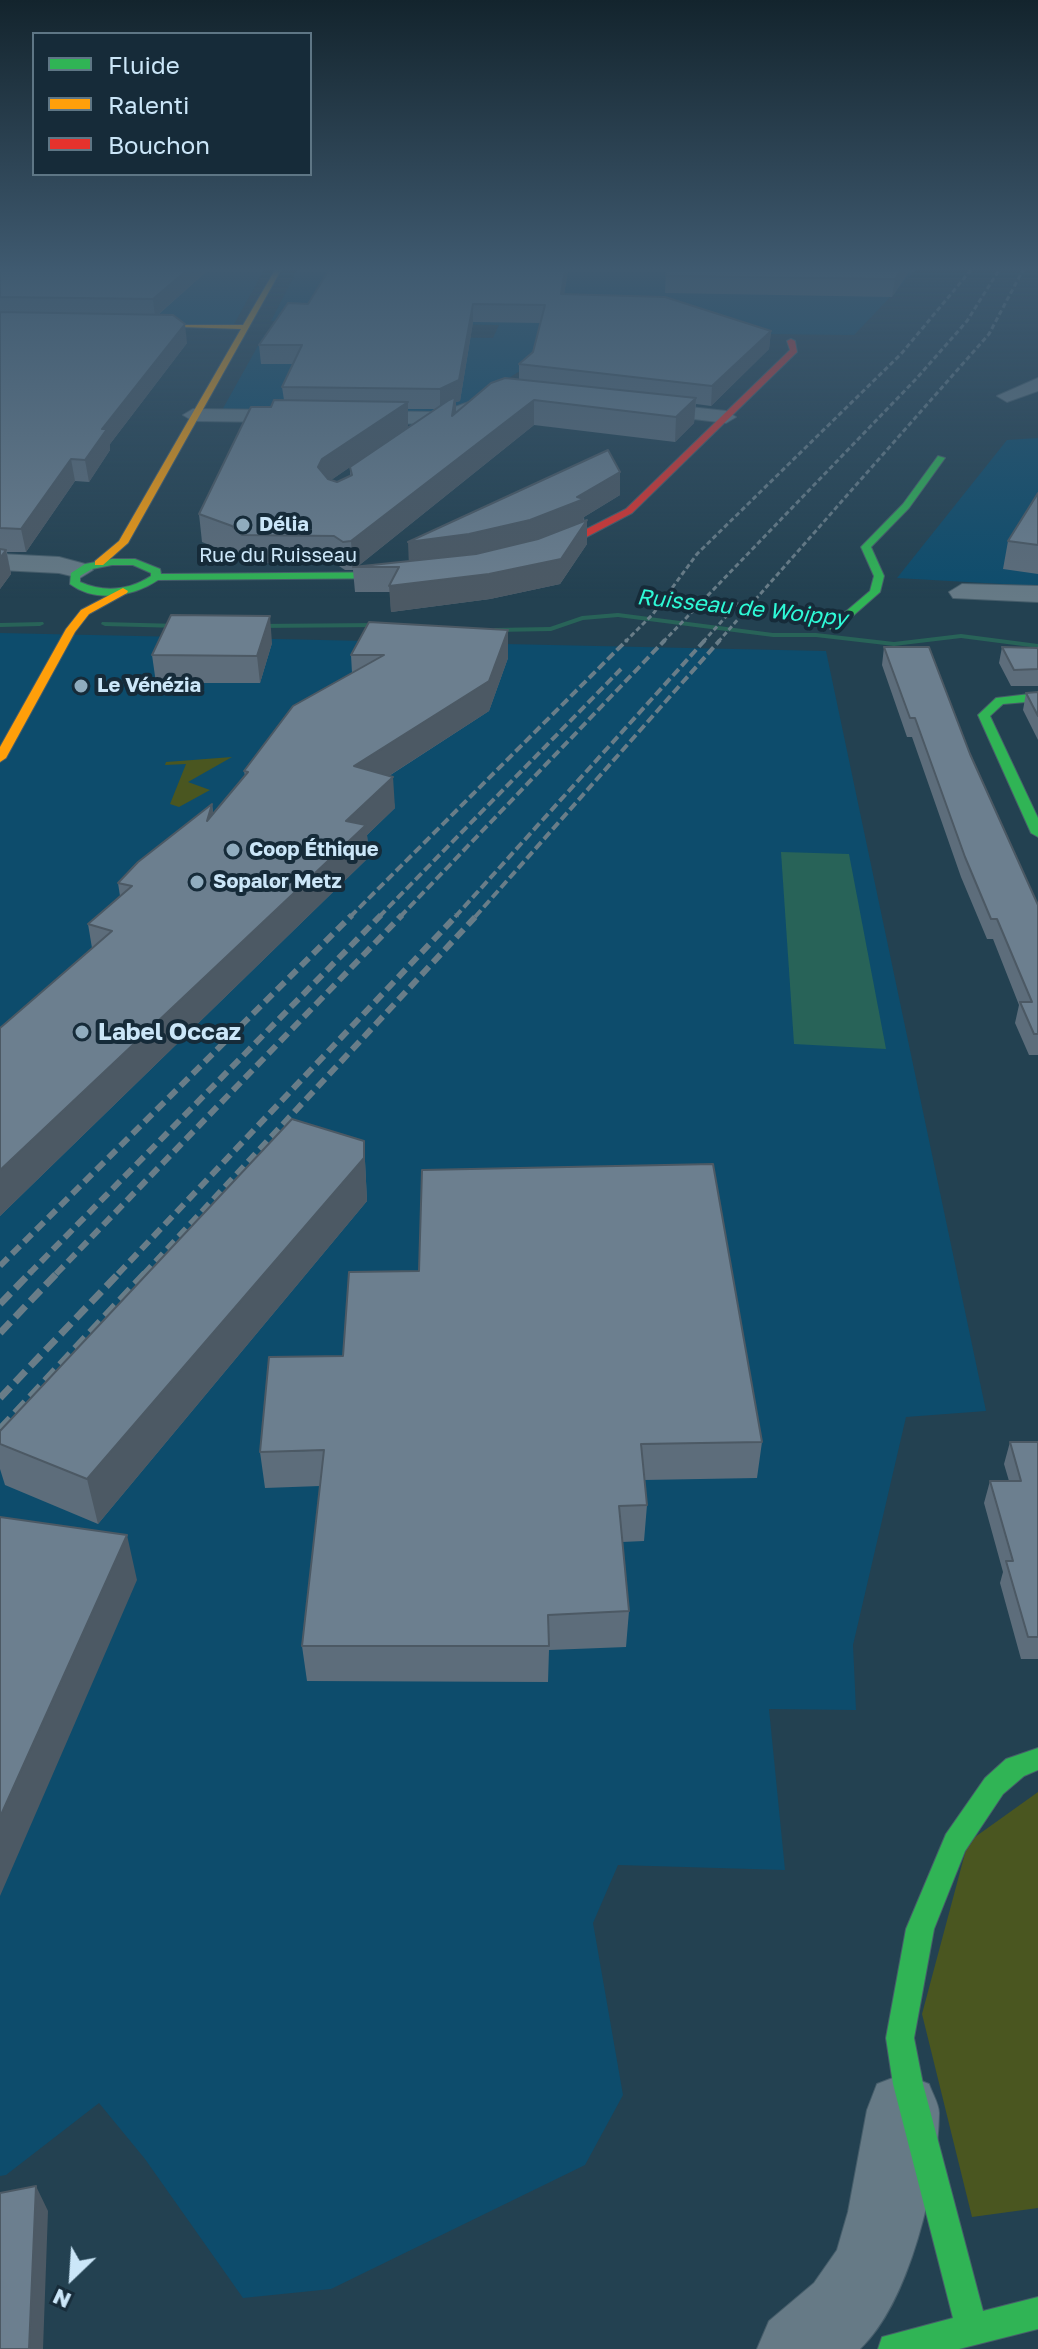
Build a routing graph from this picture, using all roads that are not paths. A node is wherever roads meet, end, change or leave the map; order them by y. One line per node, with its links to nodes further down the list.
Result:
1 (214, 380): 7 (street)
2 (764, 380): 8 (street)
3 (1038, 384): 5 (street)
4 (500, 393): 9 (street)
5 (1007, 396)
6 (622, 405): 8 (street)
7 (193, 415): 9 (street); 12 (street)
8 (726, 417): 13 (street)
9 (441, 418): 10 (street)
10 (413, 439)
11 (941, 458): 23 (street)
12 (123, 543): 15 (street); 17 (street)
13 (516, 559)
14 (0, 562): 17 (street)
15 (135, 562): 17 (street); 18 (street)
16 (436, 573): 18 (street, Rue du Ruisseau)
17 (88, 574): 19 (street); 22 (street)
18 (156, 577): 19 (street)
19 (123, 591): 22 (street)
20 (962, 592): 21 (street)
21 (1038, 594)
22 (85, 612): 24 (street)
23 (834, 627)
24 (34, 697): 26 (street); 27 (street)
25 (1038, 697): 28 (street)
26 (0, 713)
27 (0, 758)
28 (1038, 833)
29 (1038, 1759): 30 (street)
30 (908, 2084): 32 (street); 33 (street)
31 (1038, 2313): 32 (street)
32 (971, 2327): 34 (street)
33 (797, 2349)
34 (894, 2349)

